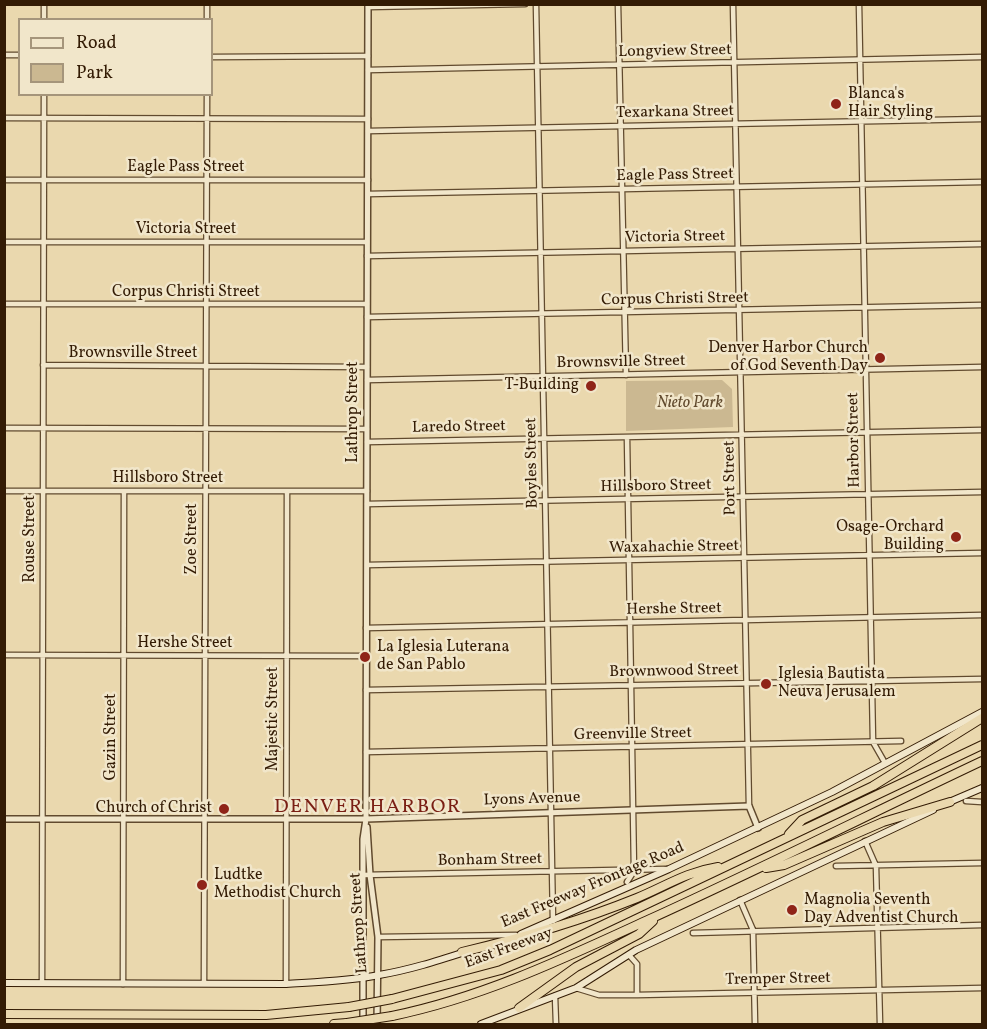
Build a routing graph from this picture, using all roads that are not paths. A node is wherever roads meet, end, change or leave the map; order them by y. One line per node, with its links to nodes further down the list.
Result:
1 (525, 4): 6 (street)
2 (536, 4): 13 (street, Boyles Street)
3 (618, 4): 12 (street)
4 (734, 4): 11 (street, Port Street)
5 (859, 4): 10 (street, Harbor Street)
6 (368, 6): 7 (street, Lathrop Street)
7 (368, 56): 8 (street); 14 (street, Lathrop Street)
8 (213, 57)
9 (982, 57): 10 (street, Longview Street)
10 (860, 59): 11 (street, Longview Street); 22 (street, Harbor Street)
11 (734, 62): 12 (street, Longview Street); 23 (street, Port Street)
12 (618, 65): 13 (street, Longview Street); 24 (street)
13 (537, 66): 14 (street, Longview Street); 25 (street, Boyles Street)
14 (368, 70): 20 (street, Lathrop Street)
15 (44, 96): 18 (street, Rouse Street)
16 (207, 96): 19 (street, Zoe Street)
17 (4, 118): 18 (street)
18 (44, 118): 19 (street); 28 (street, Rouse Street)
19 (207, 119): 20 (street); 29 (street, Zoe Street)
20 (368, 119): 26 (street, Lathrop Street)
21 (982, 119): 22 (street, Texarkana Street)
22 (861, 122): 23 (street, Texarkana Street); 32 (street, Harbor Street)
23 (736, 124): 24 (street, Texarkana Street); 33 (street, Port Street)
24 (620, 126): 25 (street, Texarkana Street); 34 (street)
25 (538, 128): 26 (street, Texarkana Street); 35 (street, Boyles Street)
26 (368, 131): 30 (street, Lathrop Street)
27 (4, 180): 28 (street, Eagle Pass Street)
28 (44, 180): 29 (street, Eagle Pass Street); 38 (street, Rouse Street)
29 (206, 180): 30 (street, Eagle Pass Street); 40 (street, Zoe Street)
30 (368, 180): 36 (street, Lathrop Street)
31 (982, 182): 32 (street, Eagle Pass Street)
32 (863, 184): 33 (street, Eagle Pass Street); 42 (street, Harbor Street)
33 (737, 186): 34 (street, Eagle Pass Street); 43 (street, Port Street)
34 (622, 189): 35 (street, Eagle Pass Street); 44 (street)
35 (539, 191): 36 (street, Eagle Pass Street); 45 (street, Boyles Street)
36 (368, 194): 39 (street, Lathrop Street)
37 (4, 242): 38 (street, Victoria Street)
38 (43, 242): 40 (street, Victoria Street); 49 (street, Rouse Street)
39 (368, 242): 40 (street, Victoria Street); 46 (street, Lathrop Street)
40 (207, 243): 50 (street, Zoe Street)
41 (982, 244): 42 (street, Victoria Street)
42 (864, 246): 43 (street, Victoria Street); 52 (street, Harbor Street)
43 (738, 248): 44 (street, Victoria Street); 53 (street, Port Street)
44 (622, 251): 45 (street, Victoria Street); 54 (street)
45 (541, 252): 46 (street, Victoria Street); 55 (street, Boyles Street)
46 (368, 256): 48 (street, Lathrop Street)
47 (4, 304): 49 (street, Corpus Christi Street)
48 (367, 304): 50 (street, Corpus Christi Street); 56 (street, Lathrop Street)
49 (43, 305): 50 (street, Corpus Christi Street); 57 (street, Rouse Street)
50 (207, 305): 58 (street, Zoe Street)
51 (982, 305): 52 (street, Corpus Christi Street)
52 (865, 308): 53 (street, Corpus Christi Street); 61 (street, Harbor Street)
53 (740, 311): 54 (street, Corpus Christi Street); 62 (street, Port Street)
54 (623, 312): 55 (street, Corpus Christi Street); 63 (street)
55 (542, 314): 56 (street, Corpus Christi Street); 64 (street, Boyles Street)
56 (367, 317): 59 (street, Lathrop Street)
57 (43, 365): 58 (street, Brownsville Street); 67 (street, Rouse Street)
58 (206, 367): 59 (street, Brownsville Street); 68 (street, Zoe Street)
59 (367, 367): 65 (street, Lathrop Street)
60 (982, 367): 61 (street, Brownsville Street)
61 (866, 370): 62 (street, Brownsville Street); 71 (street, Harbor Street)
62 (741, 373): 63 (street, Brownsville Street); 72 (street, Port Street)
63 (626, 375): 64 (street, Brownsville Street)
64 (543, 377): 65 (street, Brownsville Street); 74 (street, Boyles Street)
65 (367, 380): 69 (street, Lathrop Street)
66 (4, 428): 67 (street)
67 (43, 428): 68 (street); 76 (street, Rouse Street)
68 (206, 429): 69 (street); 81 (street, Zoe Street)
69 (367, 429): 75 (street, Lathrop Street)
70 (982, 430): 71 (street, Laredo Street)
71 (867, 432): 72 (street, Laredo Street); 83 (street, Harbor Street)
72 (742, 434): 73 (street, Laredo Street); 84 (street, Port Street)
73 (627, 437): 74 (street, Laredo Street); 85 (street)
74 (545, 438): 75 (street, Laredo Street); 86 (street, Boyles Street)
75 (367, 442): 80 (street, Lathrop Street)
76 (43, 490): 77 (street, Hillsboro Street); 78 (street, Hillsboro Street); 101 (street, Rouse Street)
77 (4, 491)
78 (124, 491): 81 (street, Hillsboro Street); 103 (street, Gazin Street)
79 (287, 491): 80 (street, Hillsboro Street); 81 (street, Hillsboro Street); 104 (street, Majestic Street)
80 (367, 491): 87 (street, Lathrop Street)
81 (205, 492): 102 (street, Zoe Street)
82 (982, 492): 83 (street, Hillsboro Street)
83 (868, 494): 84 (street, Hillsboro Street); 89 (street, Harbor Street)
84 (743, 496): 85 (street, Hillsboro Street); 90 (street, Port Street)
85 (628, 500): 86 (street, Hillsboro Street); 91 (street)
86 (545, 501): 87 (street, Hillsboro Street); 92 (street, Boyles Street)
87 (367, 504): 93 (street, Lathrop Street)
88 (982, 553): 89 (street, Waxahachie Street)
89 (870, 556): 90 (street, Waxahachie Street); 95 (street, Harbor Street)
90 (744, 559): 91 (street, Waxahachie Street); 96 (street, Port Street)
91 (629, 561): 92 (street, Waxahachie Street); 97 (street)
92 (546, 563): 93 (street, Waxahachie Street); 98 (street, Boyles Street)
93 (367, 565): 99 (street, Lathrop Street)
94 (982, 615): 95 (street, Hershe Street)
95 (871, 618): 96 (street, Hershe Street); 107 (street, Harbor Street)
96 (746, 621): 97 (street, Hershe Street); 108 (street, Port Street)
97 (630, 624): 98 (street, Hershe Street); 109 (street)
98 (548, 625): 99 (street, Hershe Street); 110 (street, Boyles Street)
99 (366, 628): 105 (street, Lathrop Street)
100 (4, 655): 101 (street, Hershe Street)
101 (42, 655): 103 (street, Hershe Street); 131 (street, Rouse Street)
102 (205, 655): 103 (street, Hershe Street); 104 (street, Hershe Street); 133 (street, Zoe Street)
103 (124, 656): 132 (street, Gazin Street)
104 (286, 656): 105 (street, Hershe Street); 135 (street, Majestic Street)
105 (365, 656): 111 (street, Lathrop Street)
106 (982, 679): 107 (street, Brownwood Street)
107 (873, 680): 108 (street, Brownwood Street); 115 (street, Harbor Street)
108 (747, 683): 109 (street, Brownwood Street); 116 (street, Port Street)
109 (631, 685): 110 (street, Brownwood Street); 118 (street)
110 (549, 687): 111 (street, Brownwood Street); 119 (street, Boyles Street)
111 (366, 690): 120 (street, Lathrop Street)
112 (982, 712): 122 (main road, East Freeway Frontage Road)
113 (982, 718): 137 (highway)
114 (901, 741): 115 (street, Greenville Street)
115 (873, 742): 116 (street, Greenville Street); 122 (street, Harbor Street)
116 (748, 745): 118 (street, Greenville Street); 127 (street, Port Street)
117 (982, 745): 137 (highway, East Freeway)
118 (632, 746): 119 (street, Greenville Street); 128 (street)
119 (550, 748): 120 (street, Greenville Street); 129 (street, Boyles Street)
120 (366, 752): 134 (street, Lathrop Street)
121 (982, 761): 144 (highway, East Freeway)
122 (885, 763): 136 (main road, East Freeway Frontage Road)
123 (982, 788): 125 (main road)
124 (966, 801): 126 (street)
125 (950, 802): 138 (main road); 144 (highway)
126 (982, 802)
127 (749, 806): 128 (street, Lyons Avenue); 136 (street)
128 (633, 809): 129 (street, Lyons Avenue); 146 (street)
129 (552, 813): 134 (street, Lyons Avenue); 147 (street, Boyles Street)
130 (4, 819): 131 (street, Lyons Avenue)
131 (42, 819): 132 (street, Lyons Avenue); 164 (street, Rouse Street)
132 (124, 819): 133 (street, Lyons Avenue); 166 (street, Gazin Street)
133 (205, 819): 135 (street, Lyons Avenue); 165 (street, Zoe Street)
134 (366, 819): 135 (street, Lyons Avenue); 148 (street, Lathrop Street)
135 (286, 820): 167 (street, Majestic Street)
136 (758, 828): 143 (main road, East Freeway Frontage Road)
137 (785, 838): 140 (highway, East Freeway)
138 (865, 841): 142 (street); 150 (main road)
139 (982, 863): 142 (street)
140 (725, 866): 159 (highway); 175 (highway, East Freeway, bridge)
141 (836, 866): 142 (street)
142 (876, 866): 154 (street)
143 (669, 869): 146 (street, Bonham Street); 149 (main road, East Freeway Frontage Road)
144 (756, 869): 151 (highway, East Freeway)
145 (618, 871): 146 (street, Bonham Street); 147 (street, Bonham Street); 149 (street)
146 (634, 871): 149 (street)
147 (553, 872): 148 (street, Bonham Street); 152 (street, Boyles Street)
148 (366, 875): 158 (street, Lathrop Street); 162 (street, Lathrop Street)
149 (628, 884): 152 (main road, East Freeway Frontage Road)
150 (740, 900): 155 (street); 160 (main road)
151 (659, 915): 174 (highway); 176 (highway, East Freeway, bridge)
152 (553, 921): 157 (main road, East Freeway Frontage Road)
153 (982, 925): 154 (street)
154 (878, 927): 155 (street); 170 (street)
155 (753, 930): 156 (street); 171 (street)
156 (693, 933)
157 (517, 935): 158 (street); 159 (main road, East Freeway Frontage Road)
158 (378, 936): 161 (street, Lathrop Street)
159 (462, 952): 161 (main road, East Freeway Frontage Road)
160 (629, 955): 168 (main road); 172 (street)
161 (378, 976): 162 (main road, East Freeway Frontage Road); 178 (street, Lathrop Street)
162 (364, 977): 167 (main road, East Freeway Frontage Road); 177 (street, Lathrop Street)
163 (4, 983): 164 (main road, East Freeway Frontage Road)
164 (42, 983): 166 (main road, East Freeway Frontage Road)
165 (204, 983): 166 (main road, East Freeway Frontage Road); 167 (main road, East Freeway Frontage Road)
166 (123, 984)
167 (286, 984)
168 (576, 988): 172 (street, Tremper Street); 173 (main road)
169 (982, 988): 170 (street, Tremper Street)
170 (879, 990): 171 (street, Tremper Street); 182 (street)
171 (755, 992): 172 (street, Tremper Street); 181 (street)
172 (638, 995)
173 (555, 996): 174 (main road); 180 (street)
174 (519, 1008): 179 (main road)
175 (4, 1014)
176 (334, 1024)
177 (363, 1024)
178 (377, 1024)
179 (481, 1024)
180 (556, 1024)
181 (755, 1024)
182 (880, 1024)

